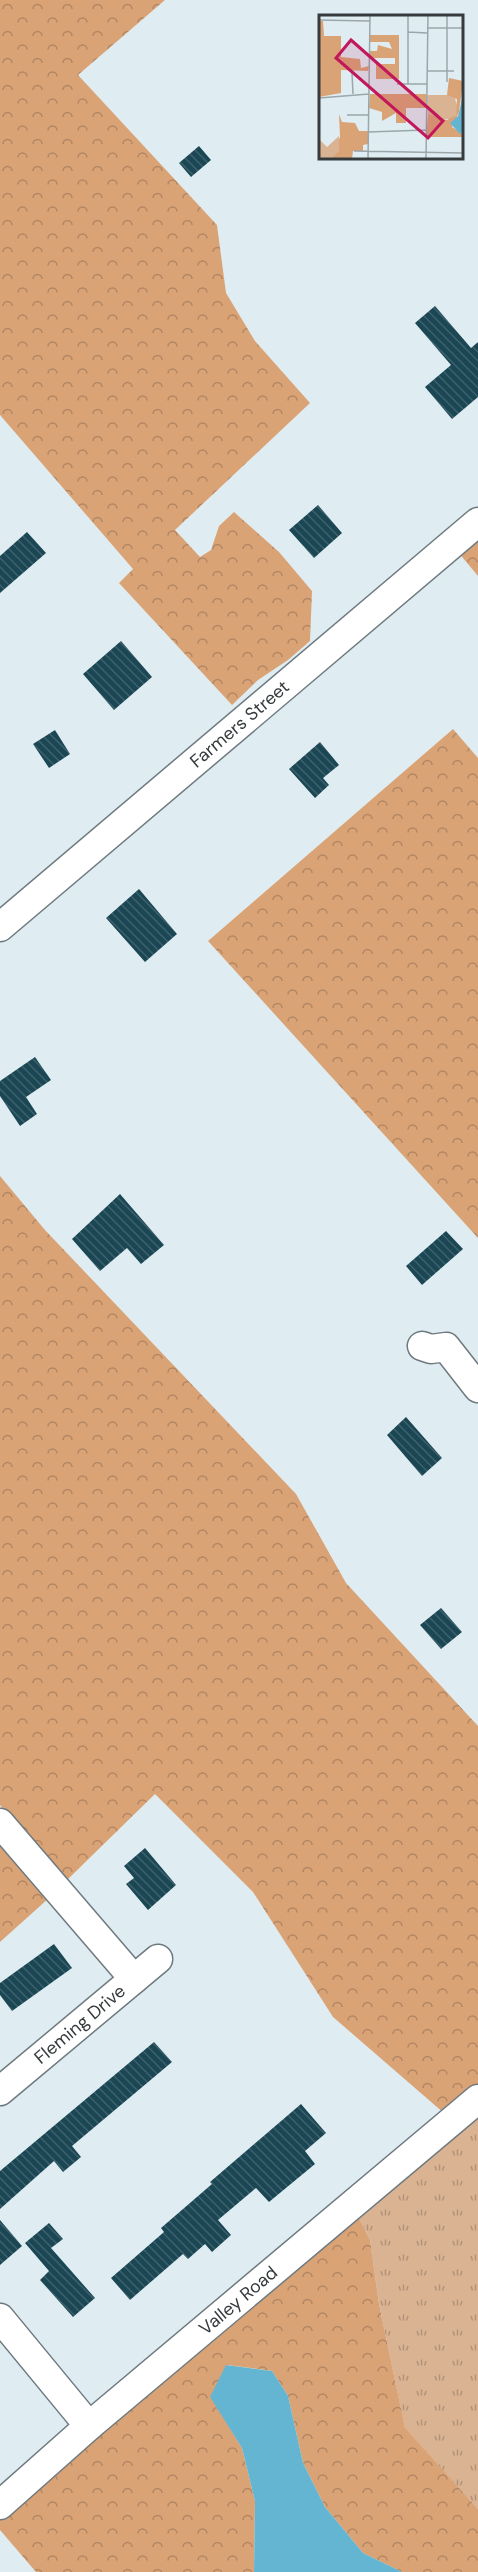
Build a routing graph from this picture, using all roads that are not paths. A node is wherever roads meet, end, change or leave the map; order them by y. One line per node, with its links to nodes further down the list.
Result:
1 (478, 522): 2 (street, Farmers Street)
2 (0, 927)
3 (422, 1346): 4 (street)
4 (478, 1388)
5 (0, 1823): 7 (street)
6 (158, 1959): 7 (street, Fleming Drive)
7 (134, 1979): 8 (street, Fleming Drive)
8 (0, 2091)
9 (478, 2099): 11 (street, Valley Road)
10 (0, 2318): 11 (street)
11 (89, 2426): 12 (street, Valley Road)
12 (0, 2505)

